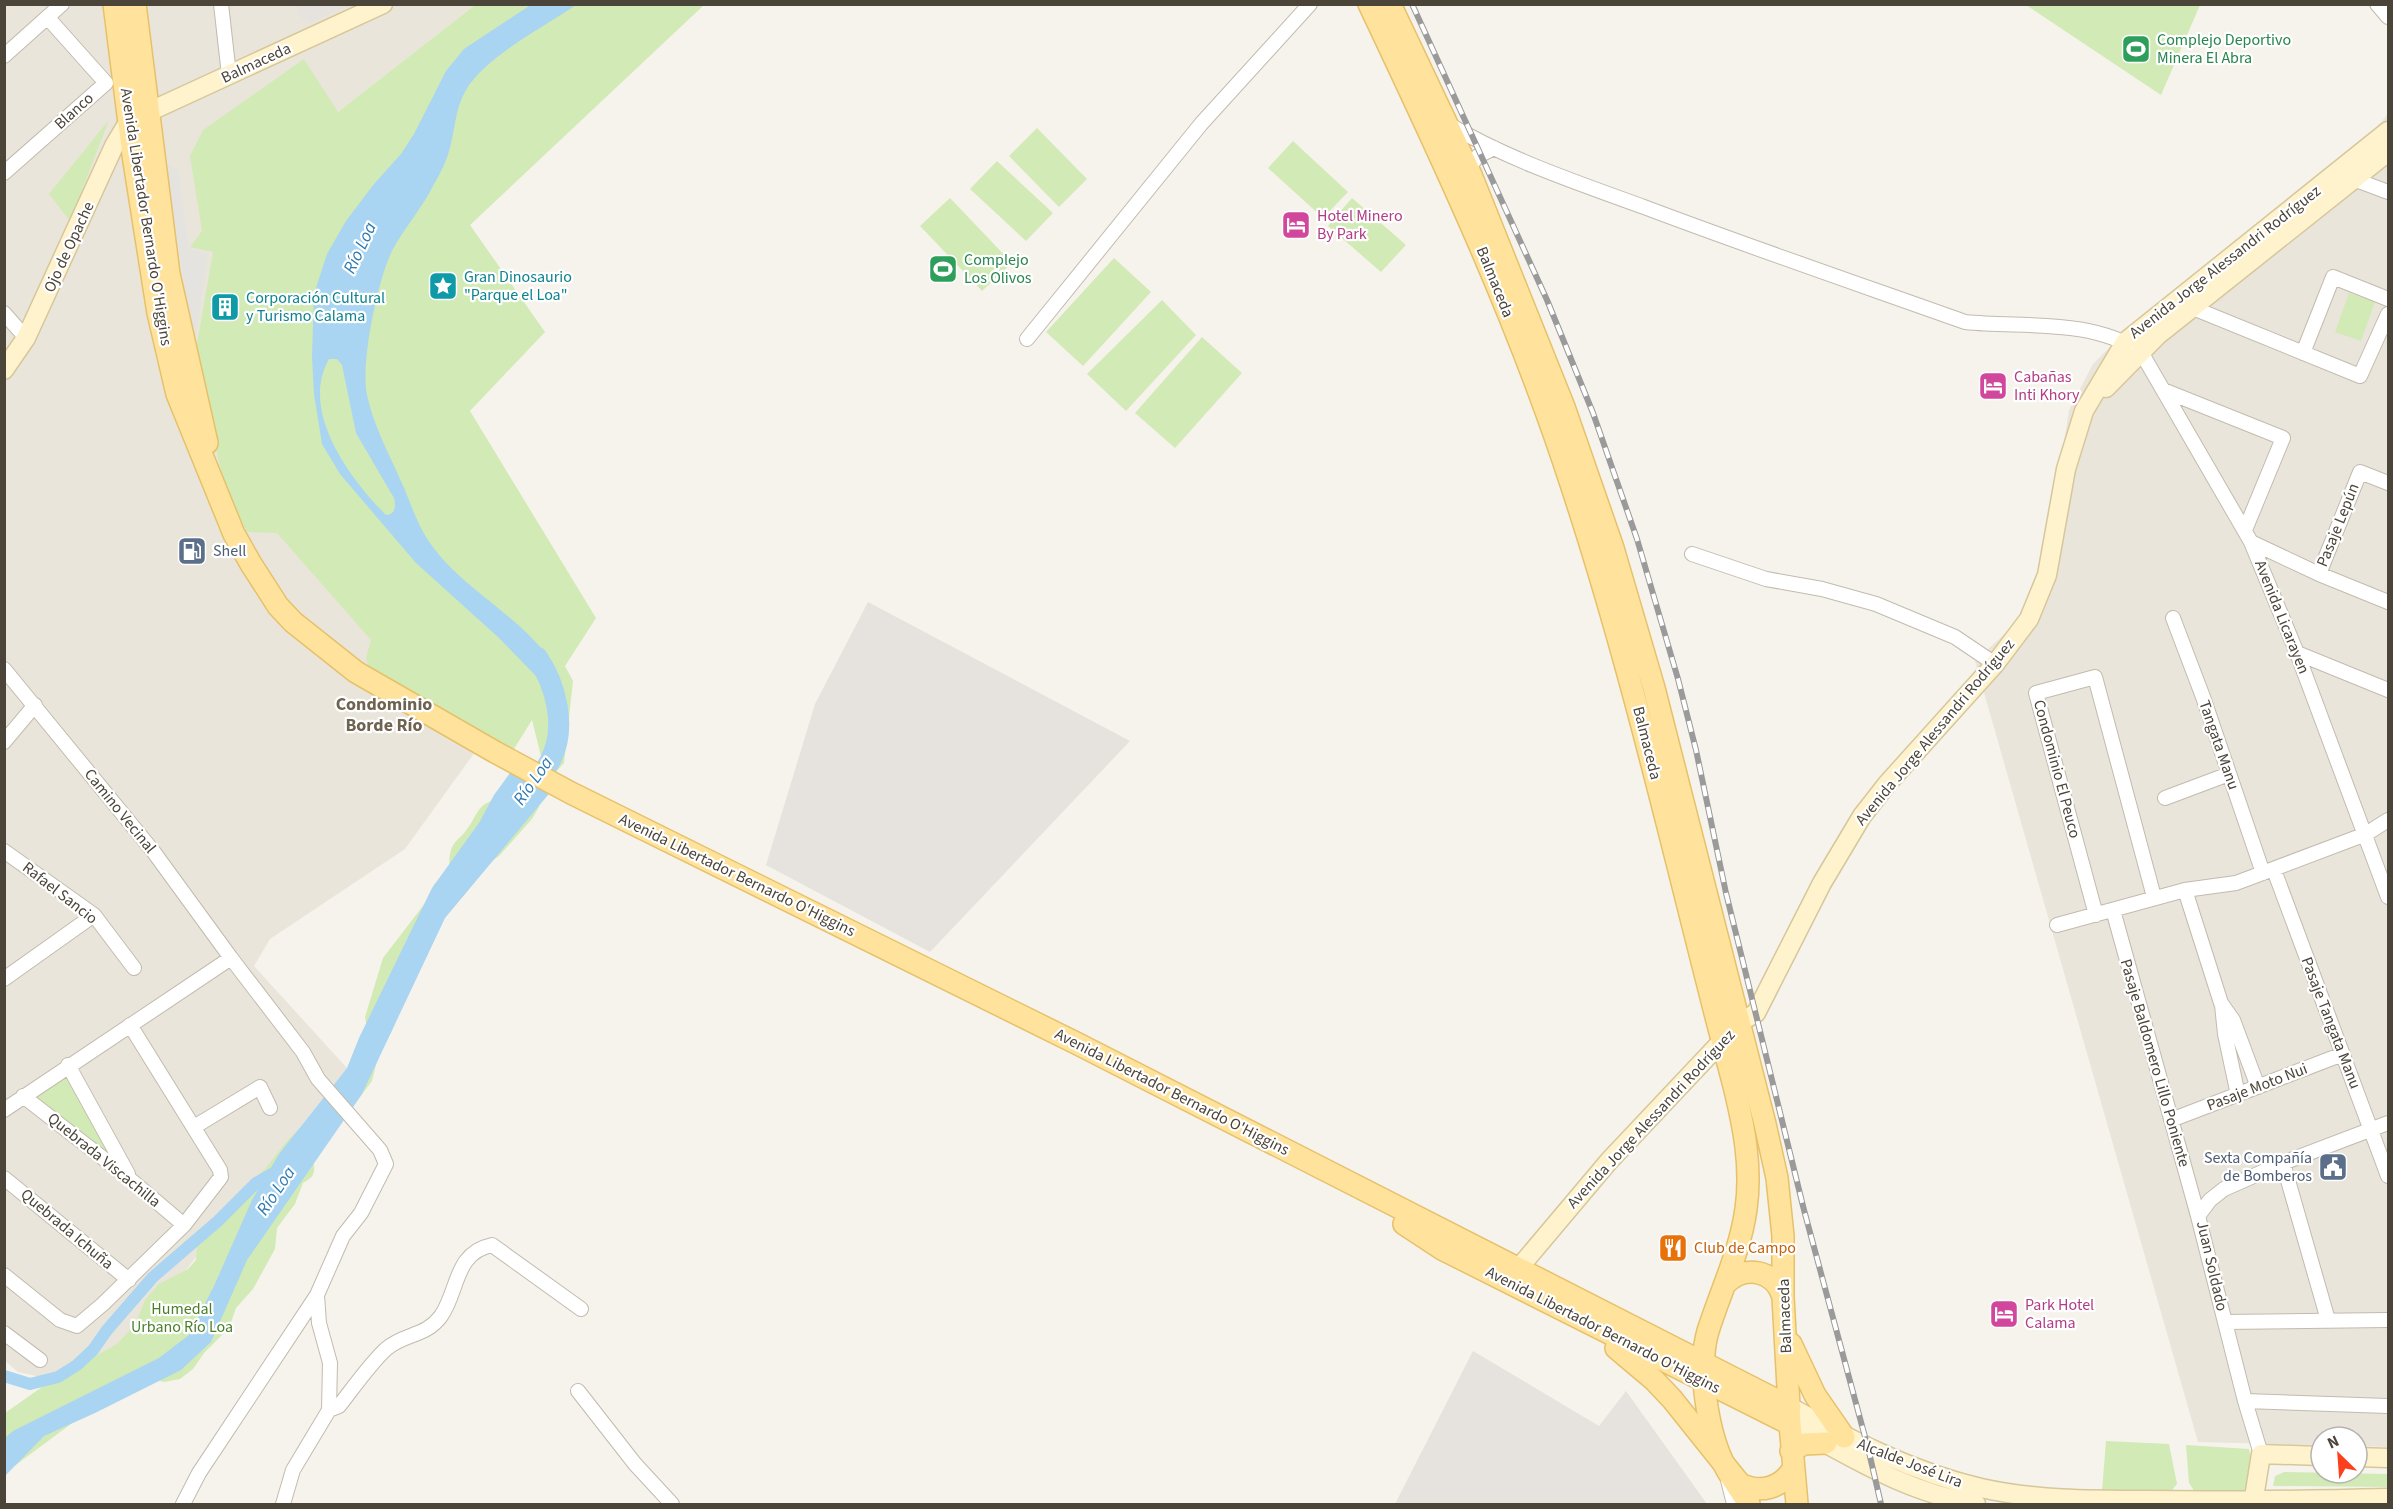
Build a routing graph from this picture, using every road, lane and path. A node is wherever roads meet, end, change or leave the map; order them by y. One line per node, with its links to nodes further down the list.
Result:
1 (62, 4): 10 (street)
2 (114, 4): 15 (main road, Avenida Libertador Bernardo O'Higgins)
3 (135, 4): 14 (main road, Avenida Libertador Bernardo O'Higgins)
4 (220, 4): 13 (street)
5 (383, 4): 13 (street, Balmaceda)
6 (1310, 4): 29 (street)
7 (1369, 4): 16 (main road, Balmaceda)
8 (1390, 4): 16 (main road, Balmaceda)
9 (2377, 4): 11 (street)
10 (48, 18): 12 (street); 20 (street, Blanco)
11 (2388, 18)
12 (4, 56)
13 (230, 75): 14 (street, Balmaceda)
14 (151, 113): 15 (street, Balmaceda); 37 (main road, Avenida Libertador Bernardo O'Higgins)
15 (129, 121): 28 (street, Ojo de Opache); 37 (main road, Avenida Libertador Bernardo O'Higgins)
16 (1438, 128): 18 (street); 21 (main road, Balmaceda); 68 (main road, Balmaceda)
17 (2388, 131): 30 (street, Avenida Jorge Alessandri Rodríguez)
18 (1494, 148): 21 (street); 30 (street)
19 (2388, 152): 22 (street, Avenida Jorge Alessandri Rodríguez)
20 (4, 173)
21 (1471, 175): 66 (main road, Balmaceda)
22 (2356, 180): 23 (street); 25 (street, Avenida Jorge Alessandri Rodríguez)
23 (2388, 192)
24 (2388, 299): 32 (street)
25 (2193, 308): 31 (street, Avenida Jorge Alessandri Rodríguez); 32 (street)
26 (4, 313): 28 (street)
27 (2388, 314): 32 (street)
28 (27, 338): 33 (street, Ojo de Opache)
29 (1027, 339)
30 (2125, 342): 31 (street); 35 (street, Avenida Jorge Alessandri Rodríguez)
31 (2141, 352): 34 (street, Avenida Licarayen); 35 (street, Avenida Jorge Alessandri Rodríguez)
32 (2302, 353)
33 (4, 370)
34 (2163, 390): 38 (street, Avenida Licarayen); 38 (street)
35 (2084, 411): 44 (street, Avenida Jorge Alessandri Rodríguez)
36 (2388, 483): 40 (street, Pasaje Lepún)
37 (218, 494): 81 (main road, Avenida Libertador Bernardo O'Higgins)
38 (2248, 536): 40 (street, Pasaje Lepún); 43 (street, Avenida Licarayen)
39 (1692, 554): 44 (street)
40 (2319, 574): 41 (street, Pasaje Lepún)
41 (2388, 602)
42 (2173, 618): 49 (street, Tangata Manu)
43 (2297, 653): 46 (street); 52 (street, Avenida Licarayen)
44 (1995, 664): 66 (street, Avenida Jorge Alessandri Rodríguez)
45 (4, 669): 47 (street, Camino Vecinal)
46 (2388, 690)
47 (35, 705): 48 (street); 62 (street, Camino Vecinal)
48 (4, 742)
49 (2229, 774): 50 (street); 54 (street, Tangata Manu)
50 (2165, 798)
51 (2388, 820): 52 (street)
52 (2366, 834): 54 (street); 57 (street, Avenida Licarayen)
53 (4, 851): 59 (street, Rafael Sancio)
54 (2268, 871): 55 (street); 69 (street, Pasaje Tangata Manu)
55 (2185, 890): 56 (street); 65 (street)
56 (2154, 897): 58 (street); 60 (street, Condominio El Peuco)
57 (2388, 897)
58 (2113, 910): 60 (street); 76 (street, Pasaje Baldomero Lillo Poniente)
59 (94, 915): 63 (street, Rafael Sancio); 64 (street)
60 (2096, 915): 61 (street)
61 (2057, 925)
62 (231, 958): 67 (street); 91 (street, Camino Vecinal)
63 (134, 968)
64 (4, 978)
65 (2222, 1003): 71 (street); 72 (street)
66 (1740, 1022): 68 (street, Avenida Jorge Alessandri Rodríguez); 92 (main road, Balmaceda)
67 (130, 1025): 70 (street); 78 (street)
68 (1722, 1041): 87 (street, Avenida Jorge Alessandri Rodríguez); 90 (main road, Balmaceda)
69 (2343, 1054): 71 (street, Pasaje Moto Nui); 79 (street, Pasaje Tangata Manu)
70 (68, 1065): 73 (street); 84 (street)
71 (2258, 1087): 72 (street, Pasaje Moto Nui)
72 (2238, 1095): 76 (street, Pasaje Moto Nui)
73 (23, 1096): 75 (street); 84 (street, Quebrada Viscachilla)
74 (270, 1108): 78 (street)
75 (4, 1110)
76 (2171, 1120): 85 (street, Pasaje Baldomero Lillo Poniente)
77 (2388, 1123): 79 (street, Juan Soldado)
78 (194, 1127): 86 (street)
79 (2372, 1130): 80 (street, Juan Soldado); 82 (street, Pasaje Tangata Manu)
80 (2283, 1163): 85 (street, Juan Soldado); 95 (street)
81 (1329, 1173): 87 (main road, Avenida Libertador Bernardo O'Higgins); 94 (main road, Avenida Libertador Bernardo O'Higgins)
82 (2388, 1176)
83 (4, 1178): 89 (street, Quebrada Ichuña)
84 (131, 1180): 86 (street, Quebrada Viscachilla)
85 (2198, 1216): 97 (street, Juan Soldado)
86 (184, 1225): 89 (street)
87 (1518, 1269): 101 (main road, Avenida Libertador Bernardo O'Higgins)
88 (4, 1275): 89 (street)
89 (129, 1280)
90 (1725, 1284): 92 (main road); 100 (main road, Balmaceda)
91 (316, 1295): 107 (street); 118 (street)
92 (1784, 1297): 98 (main road, Balmaceda)
93 (581, 1309): 107 (street)
94 (1572, 1315): 103 (main road, Avenida Libertador Bernardo O'Higgins); 115 (main road)
95 (2328, 1320): 96 (street); 97 (street)
96 (2388, 1320)
97 (2225, 1322): 105 (street, Juan Soldado)
98 (1786, 1332): 108 (main road, Balmaceda); 109 (main road)
99 (4, 1333): 102 (street)
100 (1707, 1334): 101 (main road); 103 (main road, Balmaceda)
101 (1678, 1351): 103 (main road, Avenida Libertador Bernardo O'Higgins)
102 (40, 1360)
103 (1704, 1372): 108 (main road, Avenida Libertador Bernardo O'Higgins); 115 (main road, Balmaceda)
104 (578, 1391): 120 (street)
105 (2245, 1401): 106 (street); 110 (street, Juan Soldado)
106 (2388, 1406)
107 (329, 1410): 119 (street)
108 (1790, 1415): 109 (street, Alcalde José Lira); 114 (main road, Balmaceda)
109 (1835, 1440): 114 (main road); 117 (street, Alcalde José Lira); 124 (street, Alcalde José Lira)
110 (2261, 1454): 111 (street); 117 (street)
111 (2309, 1456)
112 (2369, 1457): 113 (street)
113 (2388, 1458)
114 (1792, 1460): 115 (main road); 123 (main road, Balmaceda)
115 (1726, 1468): 121 (street); 122 (main road, Balmaceda)
116 (2388, 1498): 117 (street, Alcalde José Lira)
117 (2254, 1503)
118 (183, 1504)
119 (283, 1504)
120 (672, 1504)
121 (1734, 1504)
122 (1749, 1504)
123 (1797, 1504)
124 (1976, 1504)

